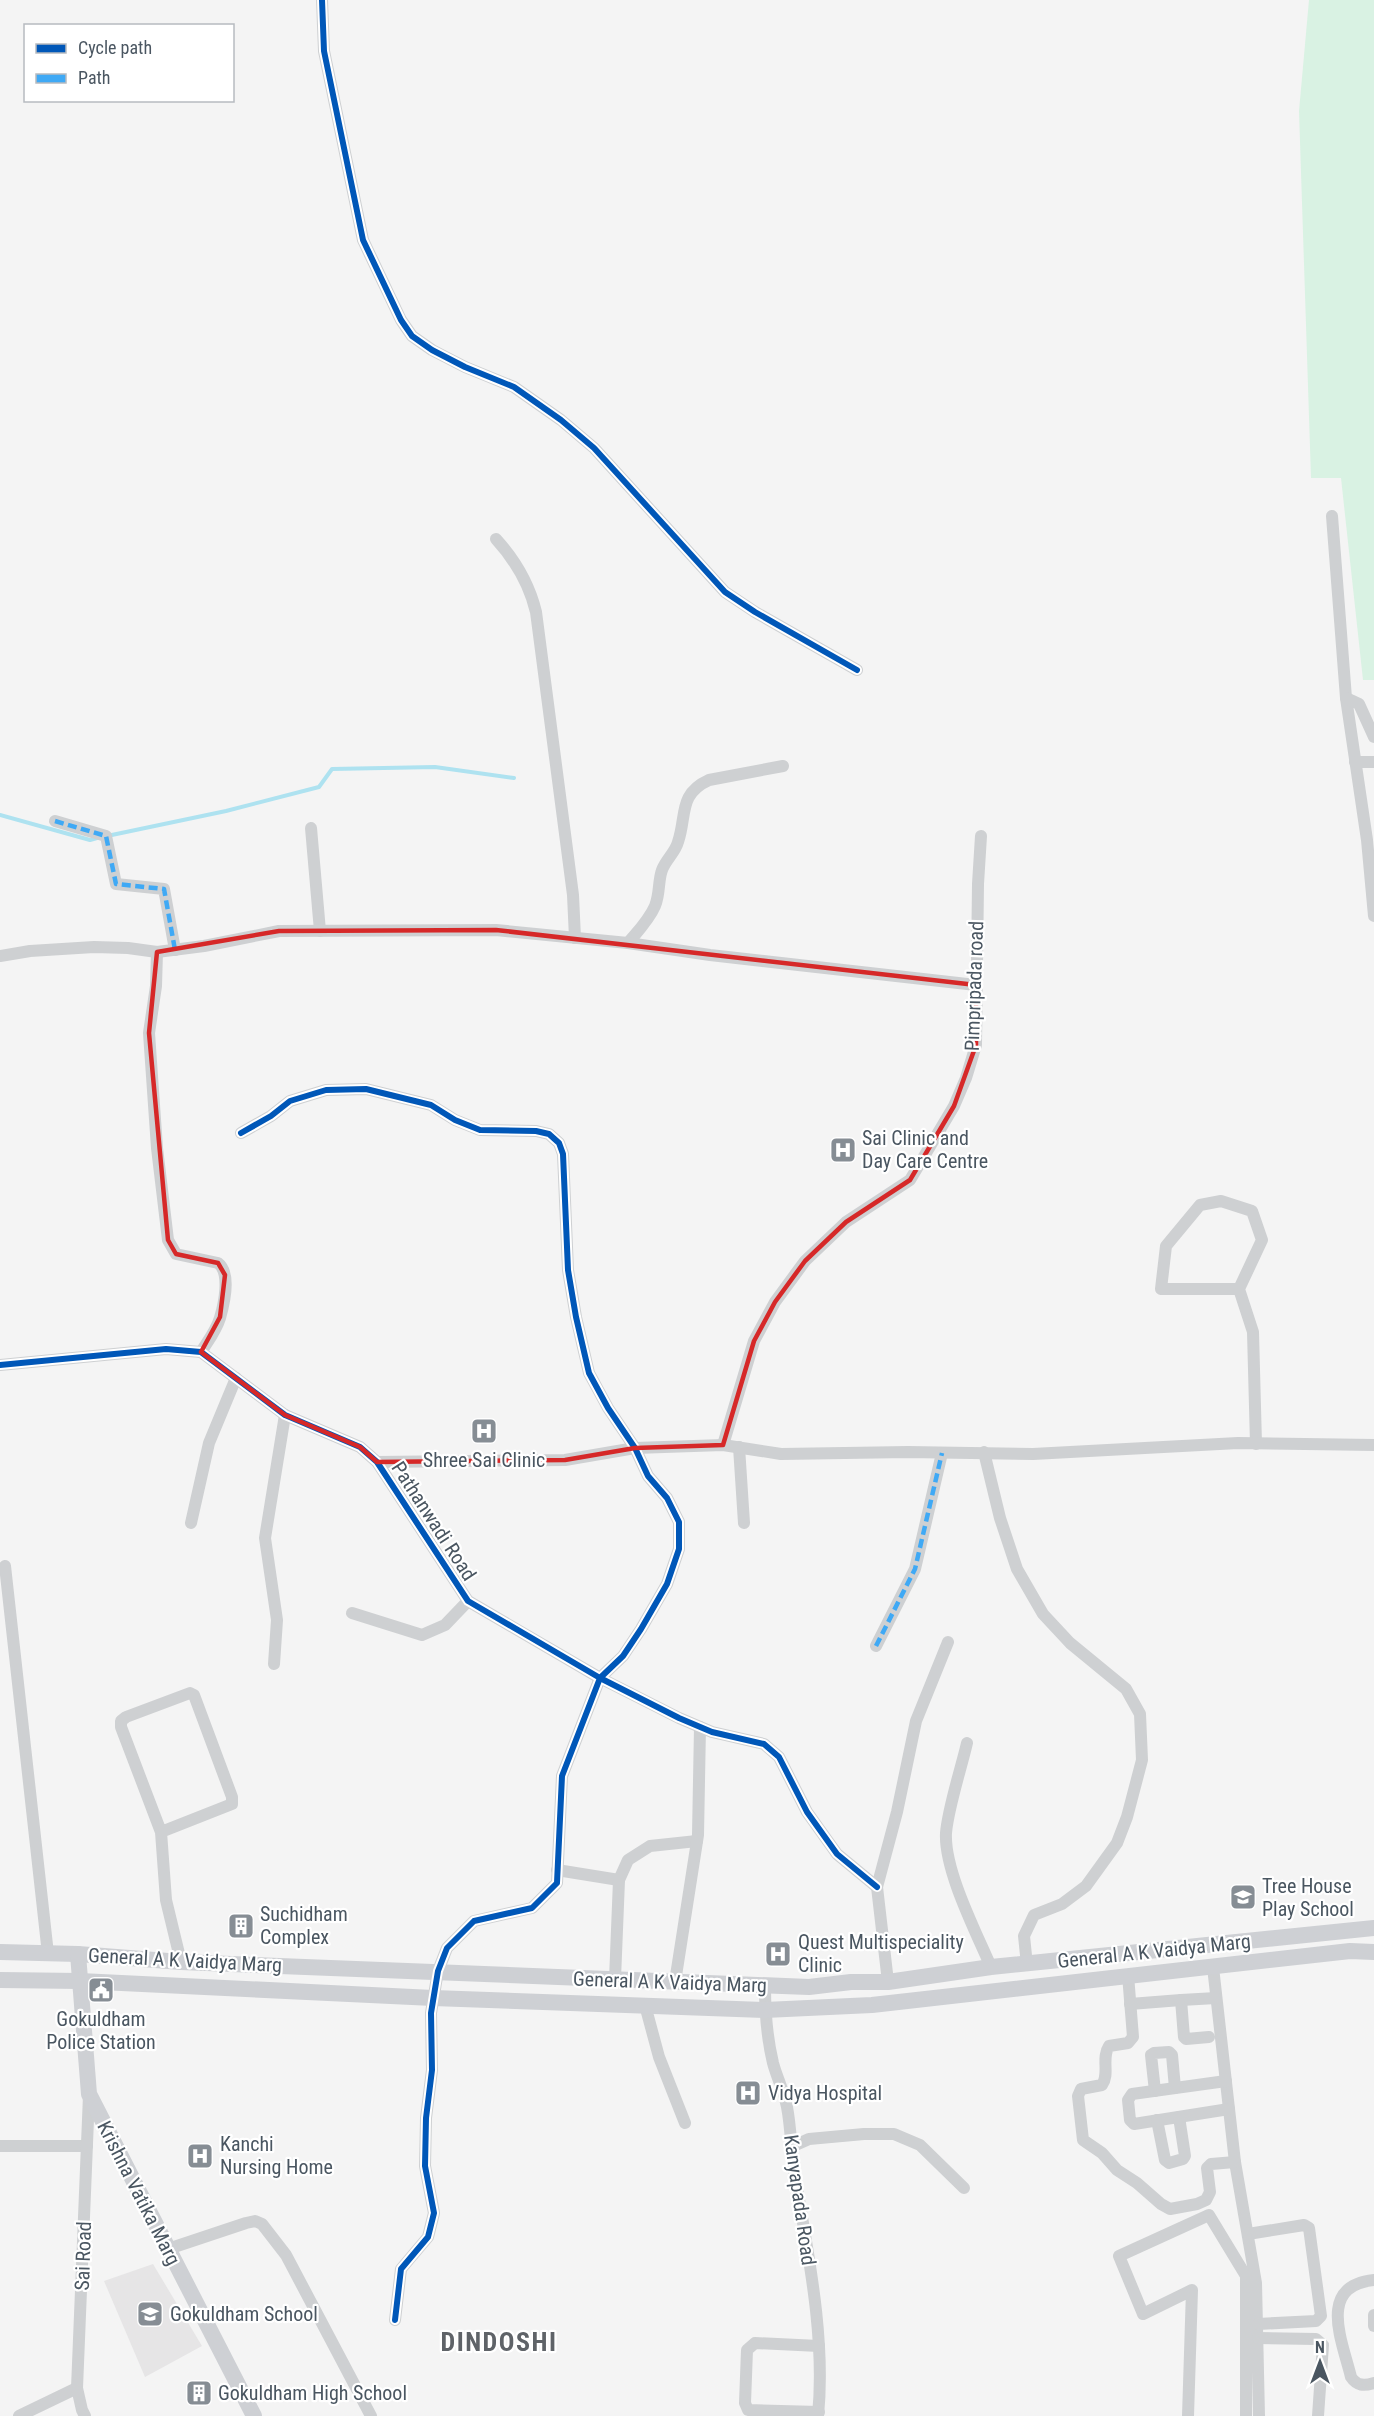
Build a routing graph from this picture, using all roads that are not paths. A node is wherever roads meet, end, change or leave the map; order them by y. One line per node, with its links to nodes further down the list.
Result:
1 (322, 0): 4 (street)
2 (1332, 516): 5 (street)
3 (496, 539): 15 (street)
4 (857, 670)
5 (1346, 698): 6 (street); 7 (street)
6 (1374, 737)
7 (1355, 762): 8 (street); 13 (street)
8 (1374, 762)
9 (783, 766): 16 (street)
10 (55, 821): 17 (street)
11 (311, 828): 14 (street)
12 (981, 836): 20 (street, Pimpripada road)
13 (1374, 916)
14 (320, 931): 15 (street); 17 (street)
15 (575, 938): 16 (street)
16 (628, 943): 20 (street)
17 (175, 950): 18 (street)
18 (157, 952): 19 (street); 23 (street)
19 (0, 956)
20 (976, 985): 28 (street, Pimpripada road)
21 (241, 1133): 31 (street)
22 (1239, 1289): 22 (street); 27 (street)
23 (201, 1352): 24 (street); 25 (street, Pathanwadi Road)
24 (0, 1365)
25 (236, 1378): 26 (street, Pathanwadi Road); 35 (street)
26 (285, 1414): 34 (street, Pathanwadi Road); 42 (street)
27 (1257, 1444): 29 (street); 32 (street)
28 (723, 1445): 30 (street); 31 (street)
29 (1374, 1445)
30 (739, 1447): 33 (street); 36 (street)
31 (635, 1448): 34 (street); 43 (street)
32 (984, 1452): 33 (street); 57 (street)
33 (942, 1453): 41 (street)
34 (376, 1462): 38 (street, Pathanwadi Road)
35 (191, 1523)
36 (744, 1523)
37 (5, 1566): 54 (street)
38 (468, 1601): 39 (street); 43 (street, Pathanwadi Road)
39 (352, 1613)
40 (948, 1642): 50 (street)
41 (876, 1646)
42 (274, 1664)
43 (600, 1678): 44 (street, Pathanwadi Road); 48 (street)
44 (700, 1727): 47 (street); 50 (street, Pathanwadi Road)
45 (967, 1743): 58 (street)
46 (160, 1832): 46 (street); 56 (street)
47 (697, 1841): 49 (street); 65 (street)
48 (557, 1870): 49 (street); 60 (street)
49 (619, 1880): 62 (street)
50 (878, 1887): 66 (street)
51 (1374, 1928): 57 (main road, General A K Vaidya Marg)
52 (0, 1952): 54 (main road, General A K Vaidya Marg)
53 (1374, 1952): 59 (main road, General A K Vaidya Marg)
54 (48, 1954): 55 (main road, General A K Vaidya Marg)
55 (78, 1954): 56 (main road, General A K Vaidya Marg); 64 (main road, Krishna Vatika Marg)
56 (181, 1962): 60 (main road, General A K Vaidya Marg)
57 (1027, 1965): 58 (main road, General A K Vaidya Marg)
58 (991, 1967): 66 (main road, General A K Vaidya Marg)
59 (1214, 1967): 61 (main road, General A K Vaidya Marg); 69 (street)
60 (438, 1971): 62 (main road, General A K Vaidya Marg); 68 (street)
61 (1128, 1975): 71 (street); 73 (main road, General A K Vaidya Marg)
62 (615, 1979): 65 (main road, General A K Vaidya Marg)
63 (0, 1980): 64 (main road, General A K Vaidya Marg)
64 (80, 1981): 68 (main road, General A K Vaidya Marg); 78 (main road, Krishna Vatika Marg)
65 (675, 1982): 67 (main road, General A K Vaidya Marg)
66 (888, 1982): 67 (main road, General A K Vaidya Marg)
67 (765, 1986): 73 (street, Kanyapada Road)
68 (434, 1998): 72 (main road, General A K Vaidya Marg); 92 (street)
69 (1216, 1998): 70 (street); 75 (street)
70 (1181, 2000): 71 (street); 74 (street)
71 (1130, 2004): 86 (street)
72 (645, 2005): 73 (main road, General A K Vaidya Marg); 82 (street)
73 (765, 2010): 85 (street, Kanyapada Road)
74 (1209, 2037)
75 (1226, 2081): 76 (street); 79 (street)
76 (1175, 2088): 77 (street); 77 (street)
77 (1155, 2091): 81 (street)
78 (89, 2094): 84 (street, Sai Road); 89 (main road, Krishna Vatika Marg)
79 (1229, 2109): 80 (street); 86 (street)
80 (1179, 2117): 81 (street); 81 (street)
81 (1157, 2120)
82 (685, 2123)
83 (0, 2145): 84 (street)
84 (87, 2146): 98 (street, Sai Road)
85 (791, 2147): 87 (street); 96 (street, Kanyapada Road)
86 (1235, 2162): 88 (street)
87 (964, 2188)
88 (1248, 2234): 93 (street); 93 (street)
89 (168, 2249): 102 (main road, Krishna Vatika Marg); 103 (street)
90 (1374, 2280): 97 (street)
91 (1374, 2315): 94 (street)
92 (395, 2320)
93 (1258, 2324): 95 (street)
94 (1374, 2326)
95 (1258, 2338): 106 (street); 107 (street)
96 (819, 2346): 99 (street, Kanyapada Road); 99 (street)
97 (1374, 2383)
98 (77, 2388): 100 (street); 101 (street, Sai Road)
99 (818, 2414)
100 (19, 2416)
101 (85, 2416)
102 (254, 2416)
103 (371, 2416)
104 (1188, 2416): 105 (street)
105 (1246, 2416)
106 (1259, 2416)
107 (1318, 2416)

